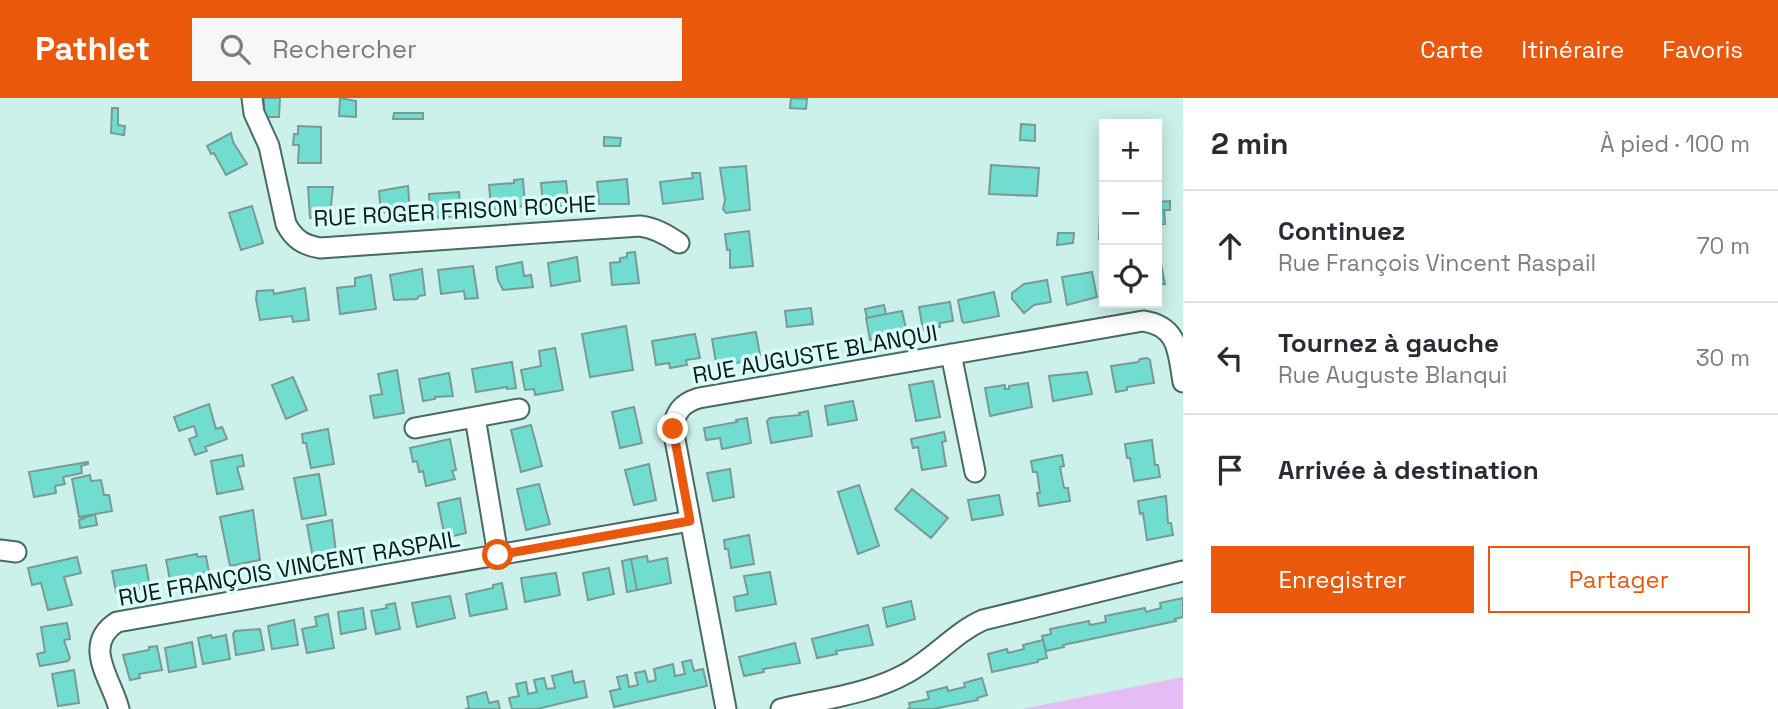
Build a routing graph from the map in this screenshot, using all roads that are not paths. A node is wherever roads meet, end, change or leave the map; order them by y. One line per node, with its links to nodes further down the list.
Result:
1 (252, 98): 2 (street, RUE ROGER FRISON ROCHE)
2 (679, 243)
3 (951, 354): 4 (street, RUE AUGUSTE BLANQUI); 8 (street); 9 (street, RUE AUGUSTE BLANQUI)
4 (1183, 382)
5 (519, 409): 6 (street)
6 (475, 417): 7 (street); 10 (street)
7 (415, 428)
8 (975, 472)
9 (690, 521): 10 (street, RUE FRANÇOIS VINCENT RASPAIL); 13 (street, RUE AUGUSTE BLANQUI)
10 (498, 555): 12 (street, RUE FRANÇOIS VINCENT RASPAIL)
11 (1183, 572): 14 (street)
12 (119, 709)
13 (726, 709)
14 (781, 709)

